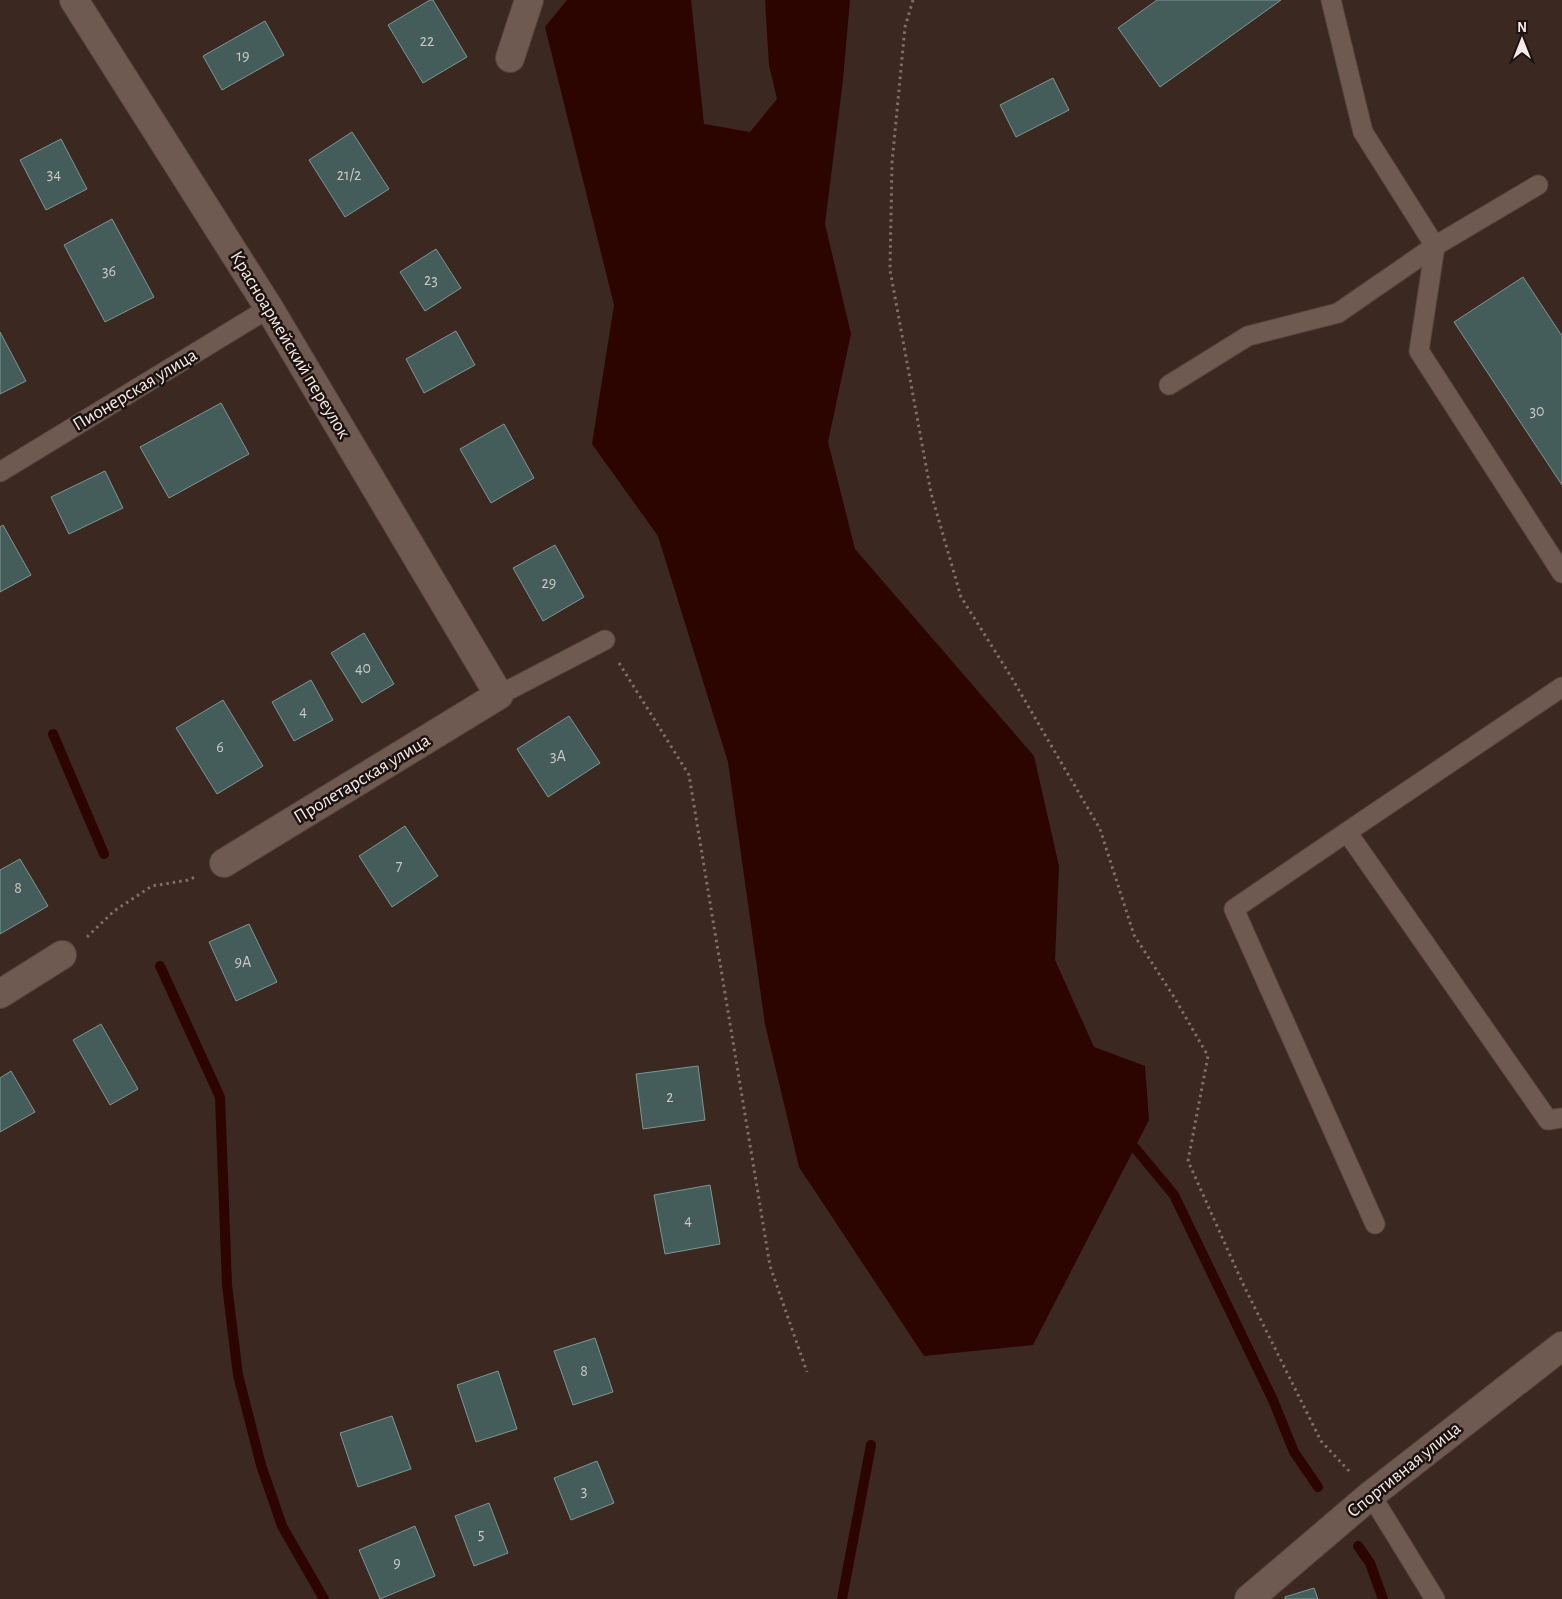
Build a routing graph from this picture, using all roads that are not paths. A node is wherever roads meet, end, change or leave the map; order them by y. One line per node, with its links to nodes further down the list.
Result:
1 (74, 0): 7 (street, Красноармейский переулок)
2 (529, 0): 4 (street)
3 (1331, 0): 6 (lane)
4 (510, 58)
5 (1538, 184): 6 (lane)
6 (1436, 246): 8 (lane); 10 (lane)
7 (269, 308): 9 (lane, Пионерская улица); 13 (street, Красноармейский переулок)
8 (1169, 385)
9 (0, 472)
10 (1562, 573)
11 (605, 640): 13 (lane)
12 (1562, 687): 14 (lane)
13 (499, 695): 15 (street, Пролетарская улица)
14 (1347, 832): 18 (lane); 19 (lane)
15 (224, 863)
16 (62, 955): 17 (street)
17 (0, 994)
18 (1562, 1118)
19 (1375, 1224)
20 (1562, 1346): 21 (street, Спортивная улица)
21 (1371, 1495): 22 (street, Спортивная улица); 23 (lane)
22 (1249, 1599)
23 (1435, 1599)

